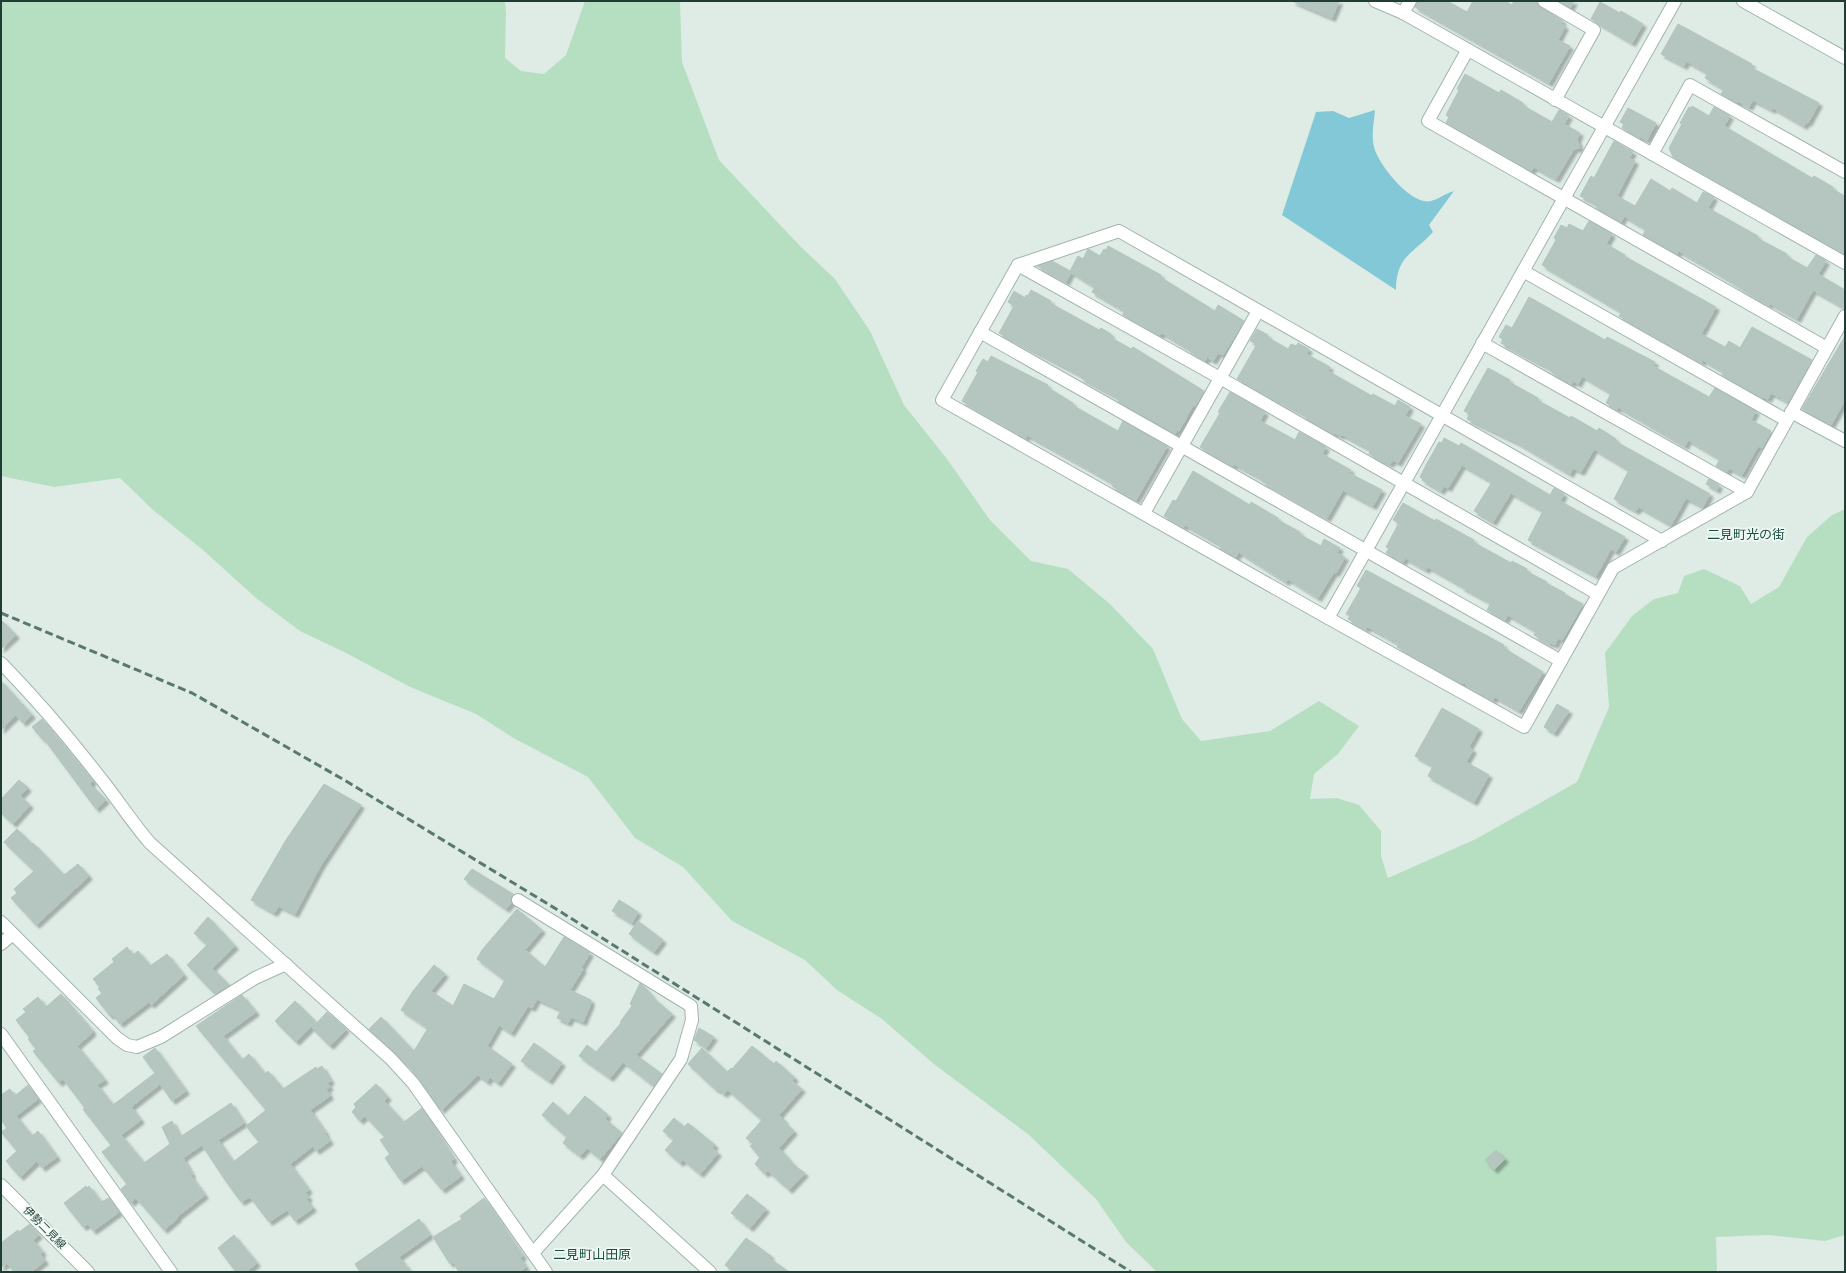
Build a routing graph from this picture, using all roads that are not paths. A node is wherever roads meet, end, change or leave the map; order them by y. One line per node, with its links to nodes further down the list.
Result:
1 (1375, 1): 6 (street)
2 (1410, 1): 6 (street)
3 (1544, 1): 9 (street)
4 (1675, 1): 10 (street)
5 (1743, 1): 8 (street)
6 (1403, 14): 7 (street)
7 (1467, 51): 9 (street); 13 (street)
8 (1845, 58)
9 (1555, 100): 10 (street)
10 (1604, 127): 11 (street); 13 (street)
11 (1652, 154): 12 (street); 14 (street)
12 (1845, 172)
13 (1563, 199): 16 (street); 21 (street)
14 (1845, 263)
15 (1018, 265): 17 (street); 19 (street); 22 (street)
16 (1523, 271): 20 (street); 24 (street)
17 (1258, 311): 22 (street); 23 (street)
18 (1845, 316): 21 (street)
19 (980, 332): 26 (street); 29 (street)
20 (1482, 343): 23 (street); 28 (street)
21 (1827, 348): 24 (street)
22 (1220, 378): 26 (street); 27 (street)
23 (1442, 414): 27 (street); 30 (street)
24 (1789, 416): 25 (street); 28 (street)
25 (1845, 441)
26 (1181, 446): 29 (street); 31 (street)
27 (1404, 482): 31 (street); 32 (street)
28 (1746, 492): 30 (street)
29 (1144, 513): 33 (street)
30 (1662, 541): 32 (street)
31 (1366, 549): 33 (street); 34 (street)
32 (1598, 594): 34 (street)
33 (1328, 618): 34 (street)
34 (1561, 661)
35 (1, 663): 40 (street)
36 (518, 900): 42 (street)
37 (1, 922): 38 (street)
38 (13, 934): 39 (street); 40 (street)
39 (1, 944)
40 (286, 964): 44 (street)
41 (1, 1034): 46 (street)
42 (603, 1175): 44 (street); 48 (street)
43 (1, 1185): 45 (street, 伊勢二見線)
44 (533, 1253): 47 (street)
45 (88, 1272)
46 (171, 1272)
47 (546, 1272)
48 (710, 1272)

